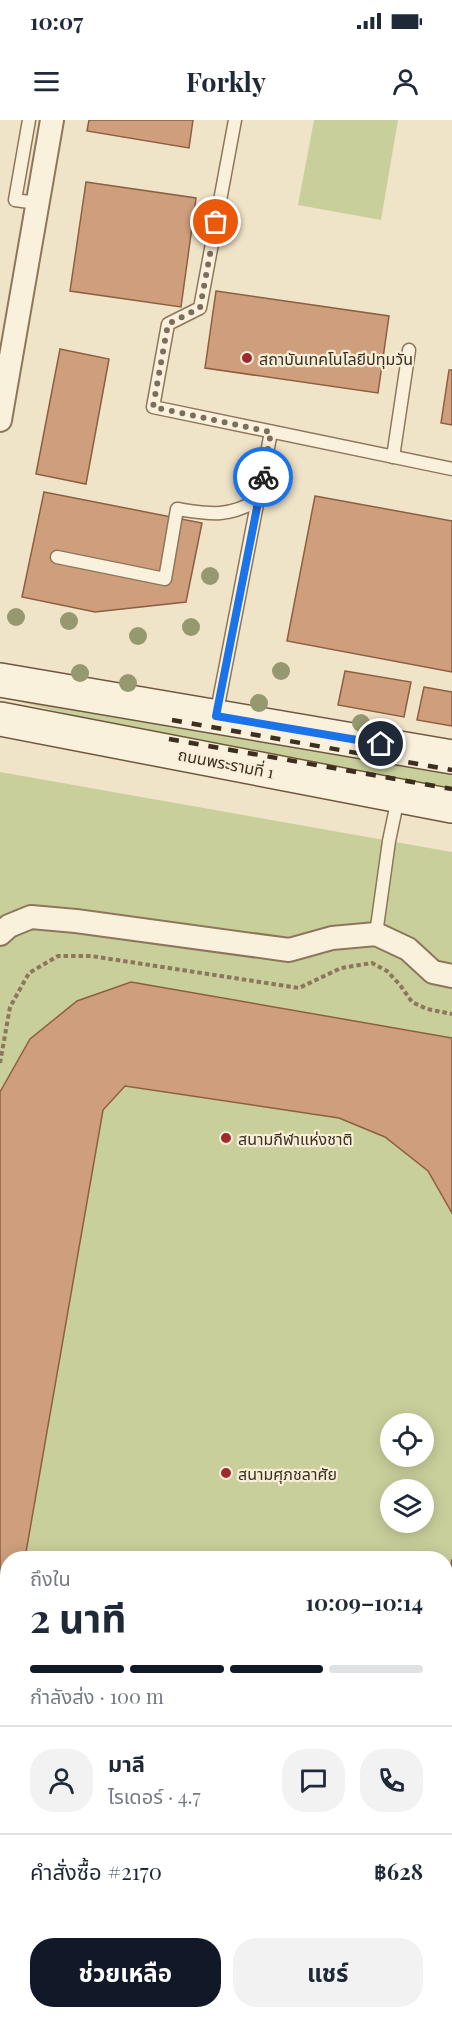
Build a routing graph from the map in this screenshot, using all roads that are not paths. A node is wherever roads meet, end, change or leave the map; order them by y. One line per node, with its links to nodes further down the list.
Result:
1 (29, 120): 4 (lane)
2 (52, 120): 4 (street)
3 (235, 120): 7 (lane)
4 (26, 202): 6 (street)
5 (409, 350): 8 (lane)
6 (0, 420)
7 (271, 432): 8 (lane); 10 (lane)
8 (393, 457): 9 (lane)
9 (452, 469)
10 (258, 500): 11 (lane); 13 (lane)
11 (57, 557)
12 (0, 680): 13 (main road)
13 (216, 716): 15 (main road)
14 (0, 719): 16 (main road, ถนนพระรามที่ 1)
15 (452, 757)
16 (398, 796): 17 (main road, ถนนพระรามที่ 1); 19 (lane)
17 (452, 806)
18 (0, 934): 19 (street)
19 (376, 934): 20 (street)
20 (452, 976)

